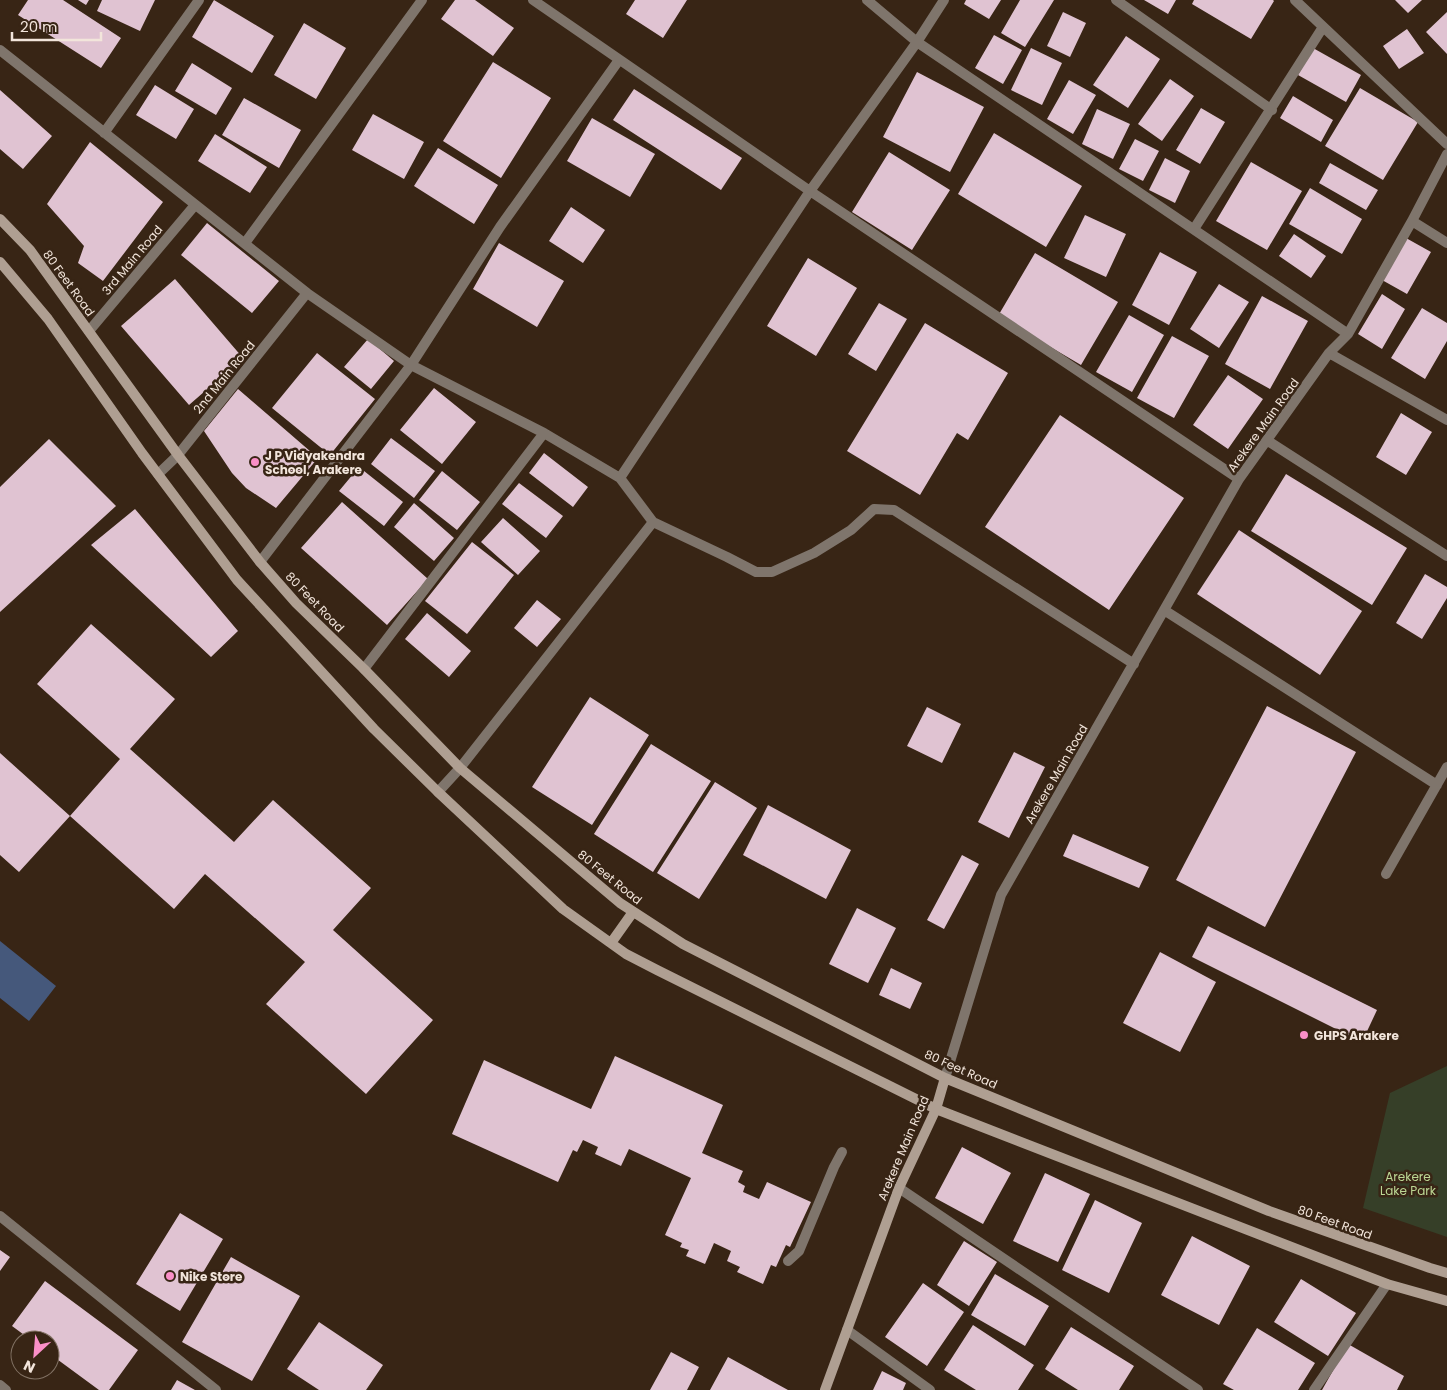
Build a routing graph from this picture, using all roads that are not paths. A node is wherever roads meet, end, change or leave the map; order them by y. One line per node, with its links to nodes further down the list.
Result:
1 (198, 0): 13 (street)
2 (422, 0): 21 (street)
3 (533, 0): 11 (street)
4 (867, 0): 9 (street)
5 (944, 0): 9 (street)
6 (1116, 0): 12 (street)
7 (1295, 0): 8 (street)
8 (1323, 27): 12 (street); 14 (street)
9 (917, 42): 16 (street); 20 (street)
10 (0, 50): 13 (street)
11 (619, 60): 16 (street); 28 (street)
12 (1272, 110): 20 (street)
13 (104, 133): 17 (street)
14 (1447, 144)
15 (1447, 154): 19 (street, Arekere Main Road)
16 (810, 192): 34 (street); 35 (street)
17 (194, 205): 21 (street); 25 (street, 3rd Main Road)
18 (0, 219): 25 (main road, 80 Feet Road)
19 (1412, 221): 22 (street); 26 (street, Arekere Main Road)
20 (1194, 229): 26 (street)
21 (245, 243): 24 (street)
22 (1447, 243)
23 (0, 262): 33 (main road)
24 (307, 293): 28 (street); 32 (street, 2nd Main Road)
25 (89, 331): 32 (main road, 80 Feet Road)
26 (1348, 334): 27 (street, Arekere Main Road)
27 (1329, 353): 29 (street); 31 (street, Arekere Main Road)
28 (410, 365): 30 (street); 38 (street)
29 (1447, 420)
30 (544, 433): 34 (street); 41 (street)
31 (1268, 441): 35 (street, Arekere Main Road); 37 (street)
32 (178, 455): 33 (street, 2nd Main Road); 38 (main road, 80 Feet Road)
33 (158, 474): 45 (main road)
34 (620, 478): 36 (street)
35 (1239, 479): 39 (street, Arekere Main Road)
36 (653, 522): 40 (street); 42 (street)
37 (1447, 556)
38 (260, 562): 41 (main road, 80 Feet Road)
39 (1164, 610): 40 (street, Arekere Main Road); 44 (street)
40 (1134, 664): 49 (street, Arekere Main Road)
41 (364, 669): 42 (main road, 80 Feet Road)
42 (460, 768): 45 (street); 47 (main road, 80 Feet Road)
43 (1447, 768): 44 (street)
44 (1437, 785): 46 (street)
45 (438, 792): 48 (main road)
46 (1386, 874)
47 (632, 912): 48 (main road); 49 (main road, 80 Feet Road)
48 (611, 943): 50 (main road)
49 (945, 1078): 50 (main road, Arekere Main Road); 55 (main road, 80 Feet Road)
50 (936, 1109): 52 (main road, Arekere Main Road); 56 (main road)
51 (842, 1152): 54 (street)
52 (899, 1188): 58 (main road, Arekere Main Road); 64 (street)
53 (0, 1216): 61 (street)
54 (788, 1261)
55 (1447, 1273)
56 (1387, 1284): 57 (main road); 65 (street)
57 (1447, 1300)
58 (846, 1330): 62 (main road, Arekere Main Road); 63 (street)
59 (0, 1385): 60 (street)
60 (6, 1390)
61 (216, 1390)
62 (825, 1390)
63 (930, 1390)
64 (1198, 1390)
65 (1314, 1390)

